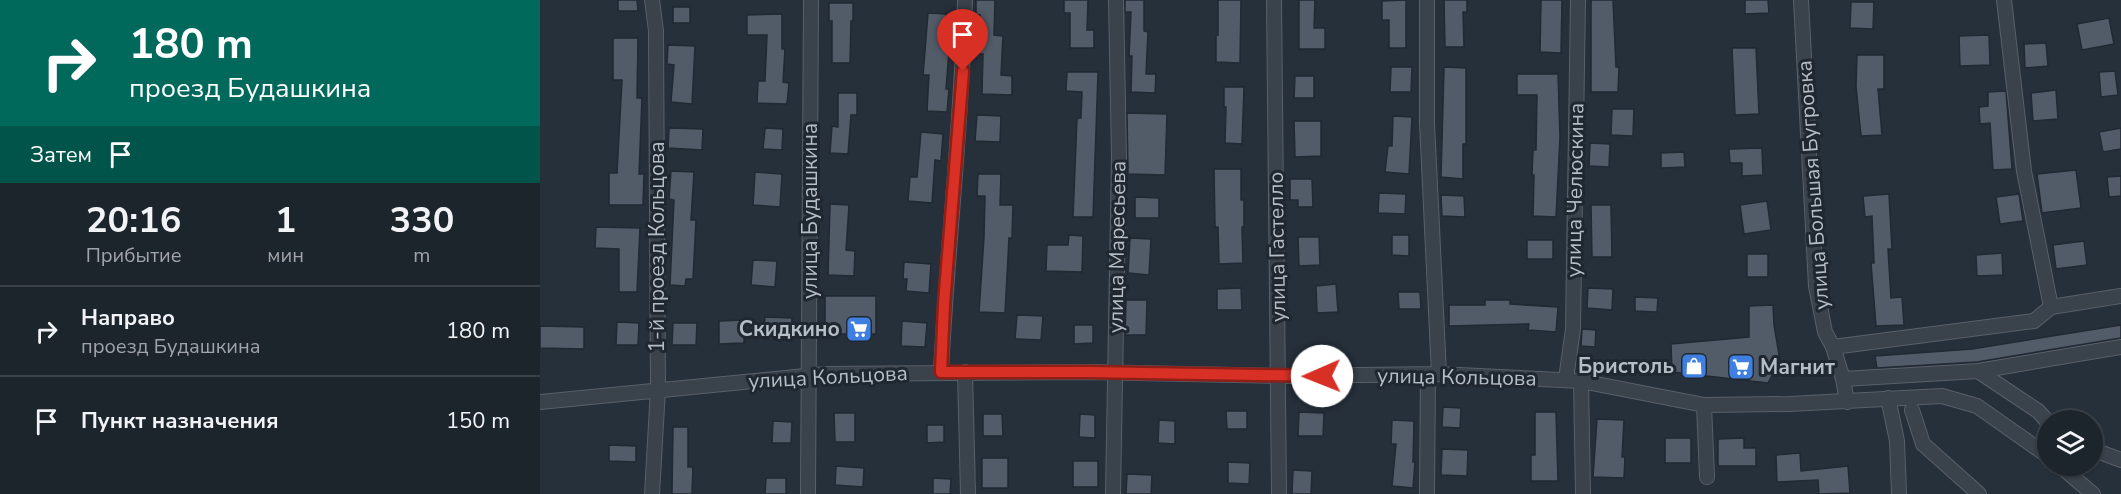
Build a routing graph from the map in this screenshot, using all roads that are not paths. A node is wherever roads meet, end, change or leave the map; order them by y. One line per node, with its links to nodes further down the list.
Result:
1 (652, 0): 24 (street, 1-й проезд Кольцова)
2 (811, 0): 19 (street, улица Будашкина)
3 (965, 0): 15 (street)
4 (1116, 0): 17 (street, улица Маресьева)
5 (1274, 0): 20 (street, улица Гастелло)
6 (1427, 0): 18 (street)
7 (1578, 0): 22 (street, улица Челюскина)
8 (1802, 0): 12 (street, улица Большая Бугровка)
9 (2004, 0): 11 (street)
10 (2121, 296): 11 (street)
11 (2051, 307): 12 (street)
12 (1833, 347): 21 (street, улица Большая Бугровка)
13 (2121, 347): 14 (street)
14 (1978, 371): 21 (street); 30 (street)
15 (941, 372): 16 (street, улица Кольцова); 19 (street, улица Кольцова)
16 (965, 372): 17 (street, улица Кольцова); 38 (street)
17 (1115, 372): 20 (street, улица Кольцова); 39 (street, улица Маресьева)
18 (1433, 374): 20 (street, улица Кольцова); 22 (street, улица Кольцова); 41 (street)
19 (809, 375): 24 (street, улица Кольцова); 37 (street, улица Будашкина)
20 (1279, 376): 40 (street, улица Гастелло)
21 (1843, 379): 27 (street, улица Большая Бугровка)
22 (1566, 380): 23 (street, улица Кольцова)
23 (1581, 381): 28 (street, улица Кольцова); 42 (street)
24 (658, 389): 26 (street, улица Кольцова); 36 (street, 1-й проезд Кольцова)
25 (1888, 398): 27 (street, улица Кольцова); 31 (street, улица Кольцова); 43 (street)
26 (540, 402)
27 (1846, 402): 28 (street, улица Кольцова)
28 (1704, 405): 35 (street)
29 (1912, 410): 44 (street)
30 (2037, 410)
31 (2037, 448)
32 (2103, 453): 33 (street)
33 (2121, 460)
34 (2072, 476): 45 (street)
35 (1707, 477)
36 (652, 494)
37 (808, 494)
38 (968, 494)
39 (1113, 494)
40 (1279, 494)
41 (1427, 494)
42 (1583, 494)
43 (1899, 494)
44 (1979, 494)
45 (2093, 494)

